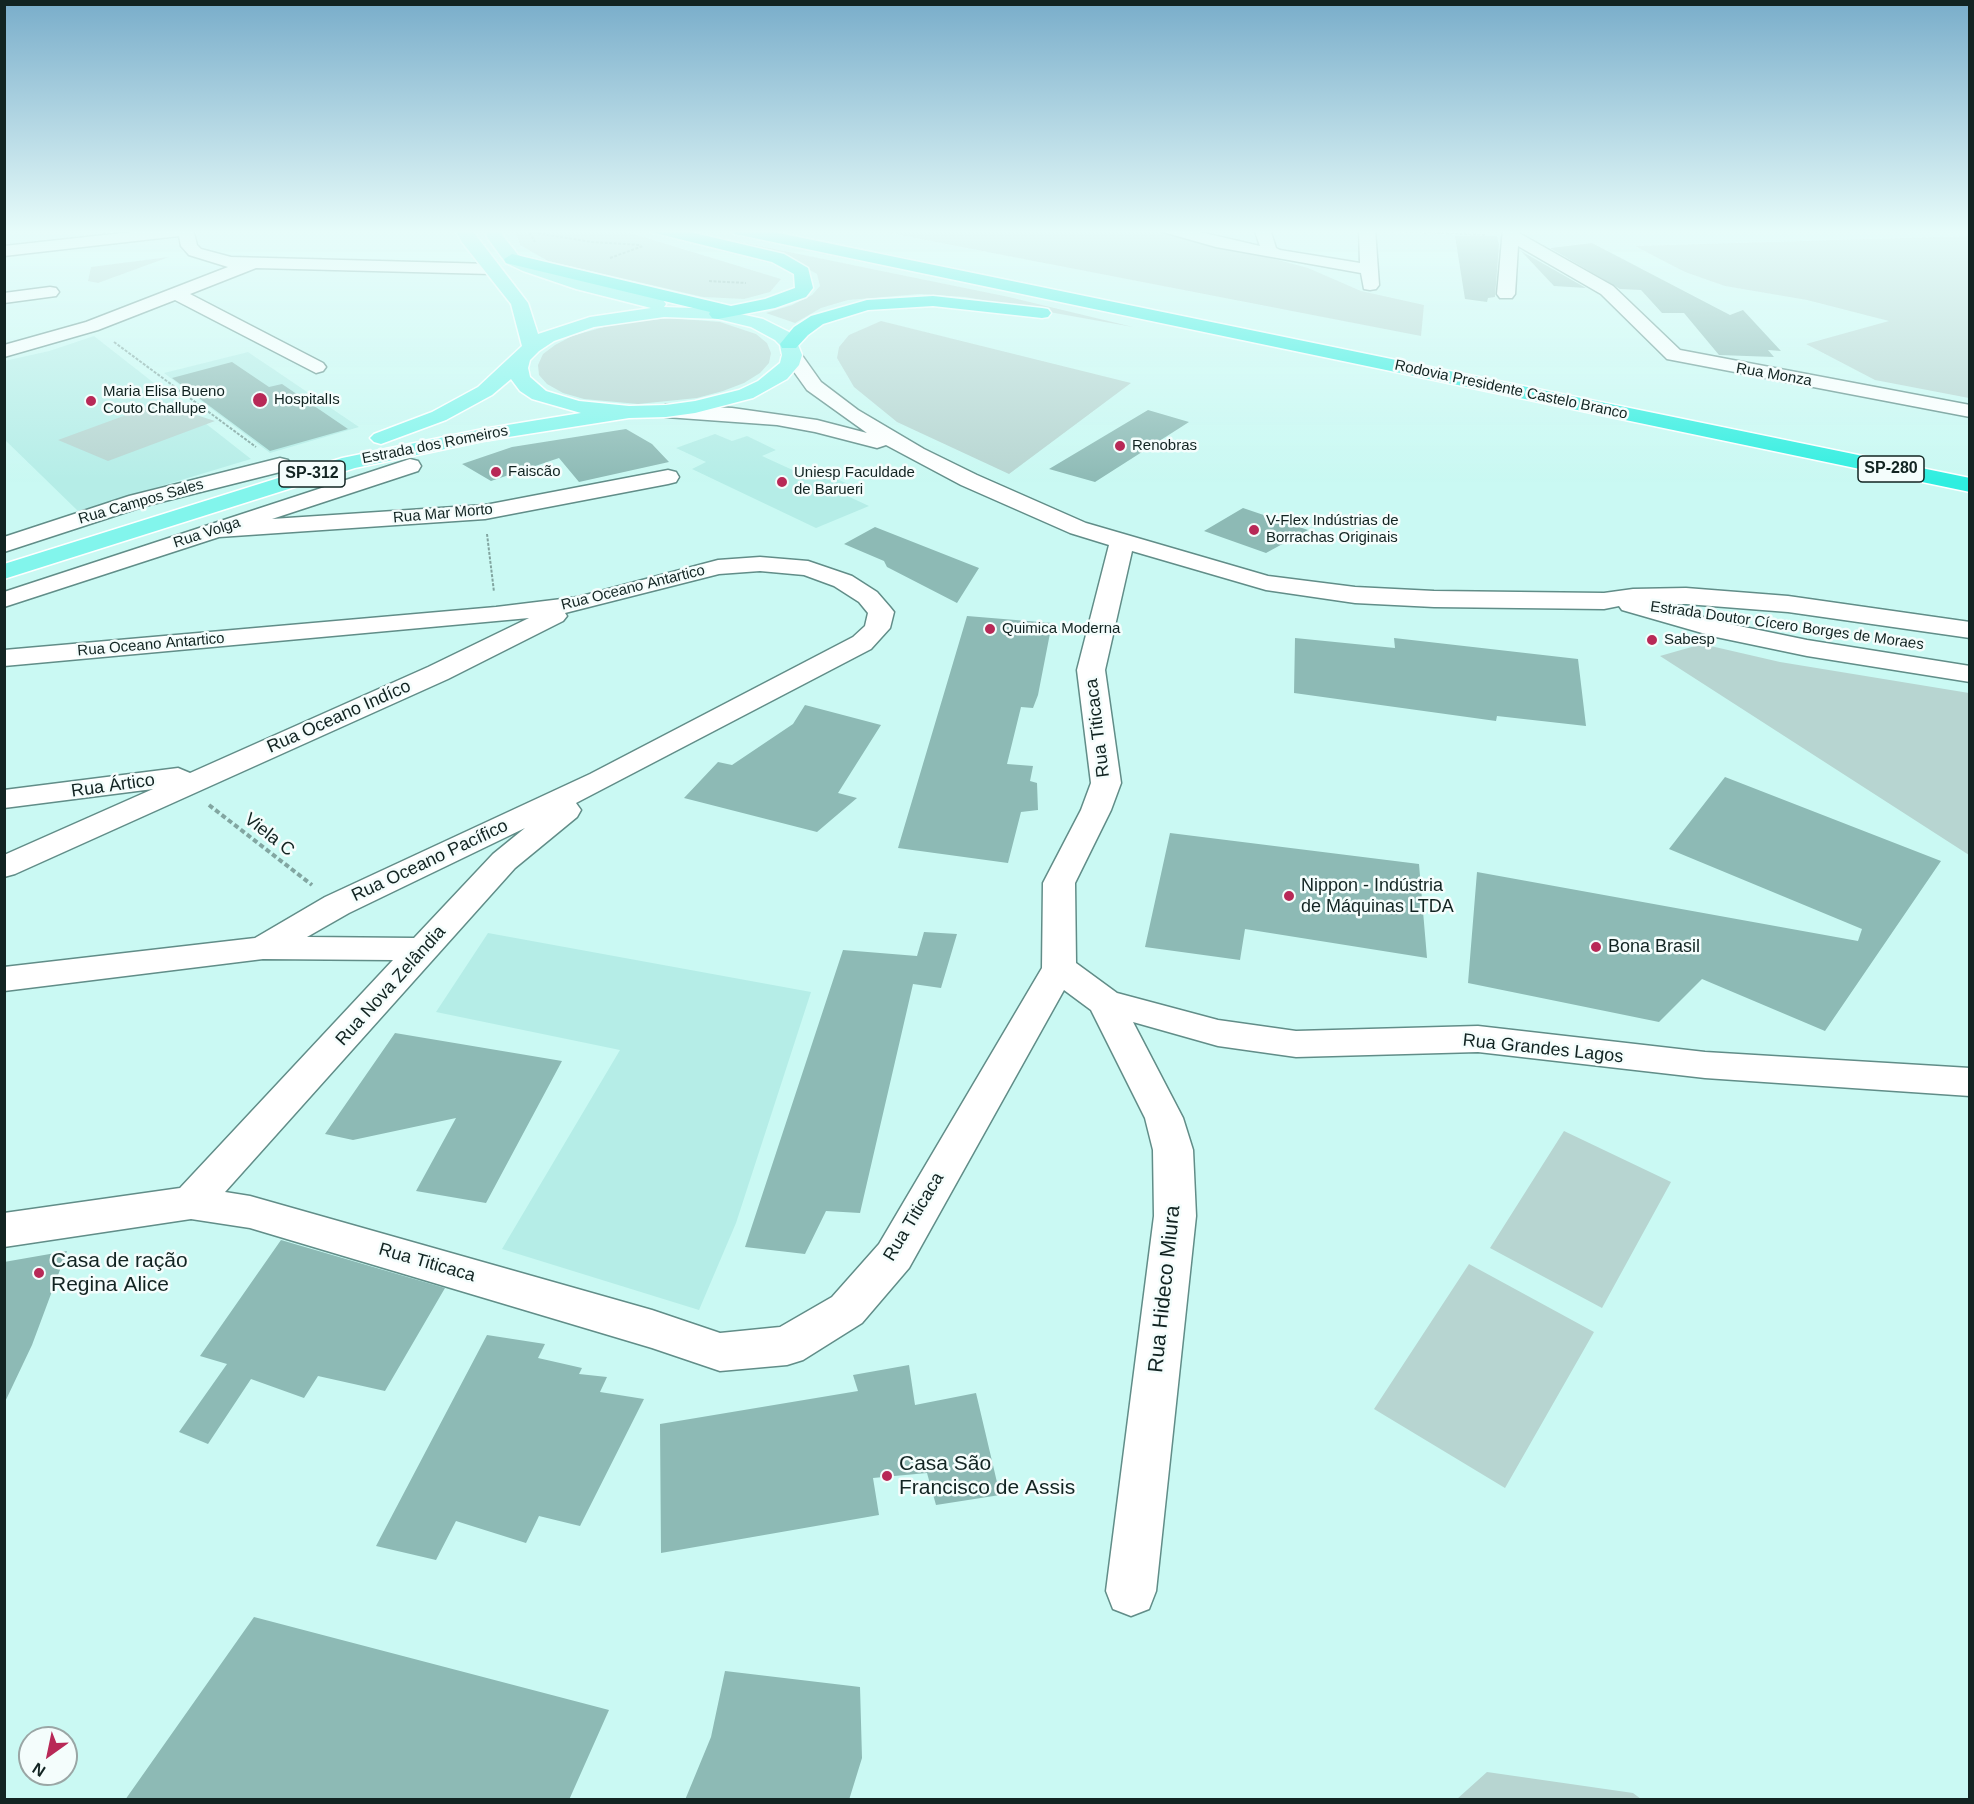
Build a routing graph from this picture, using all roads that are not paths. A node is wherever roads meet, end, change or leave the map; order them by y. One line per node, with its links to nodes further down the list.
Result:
1 (126, 313): 14 (street)
2 (214, 313): 16 (street)
3 (524, 313): 15 (main road)
4 (641, 313): 15 (main road, Estrada dos Romeiros)
5 (726, 313): 13 (main road)
6 (838, 313): 13 (highway)
7 (1037, 313): 8 (highway)
8 (1044, 313)
9 (1122, 313): 24 (highway, Rodovia Presidente Castelo Branco / SP-280)
10 (1233, 313): 12 (highway)
11 (1631, 313): 18 (street, Rua Monza)
12 (1252, 317)
13 (791, 349): 17 (main road, SP-312); 20 (street, Estrada Doutor Cícero Borges de Moraes)
14 (4, 351)
15 (527, 353): 19 (main road); 21 (main road, Estrada dos Romeiros / SP-312)
16 (316, 367)
17 (666, 411): 19 (main road, SP-312); 20 (street, Estrada Doutor Cícero Borges de Moraes)
18 (1970, 411)
19 (629, 412): 29 (main road, Estrada dos Romeiros / SP-312)
20 (916, 453): 26 (street, Estrada Doutor Cícero Borges de Moraes)
21 (280, 465): 27 (street, Rua Campos Sales); 28 (main road, Estrada dos Romeiros / SP-312)
22 (410, 466): 25 (street, Rua Volga)
23 (668, 477): 25 (street, Rua Mar Morto)
24 (1966, 497)
25 (216, 530): 30 (street, Rua Volga)
26 (1122, 542): 31 (street, Estrada Doutor Cícero Borges de Moraes); 45 (street, Rua Titicaca)
27 (4, 545)
28 (4, 555)
29 (4, 572)
30 (4, 600)
31 (1615, 602): 33 (street, Estrada Doutor Cícero Borges de Moraes); 34 (street, Estrada Doutor Cícero Borges de Moraes); 36 (street)
32 (579, 604): 35 (street, Rua Oceano Antartico); 37 (street, Rua Oceano Indíco); 38 (street, Rua Oceano Antartico)
33 (1970, 630)
34 (1970, 653)
35 (4, 658)
36 (1970, 674)
37 (221, 771): 39 (street, Rua Ártico); 41 (street, Rua Oceano Indíco)
38 (601, 780): 43 (street, Rua Oceano Pacífico); 44 (street, Rua Nova Zelândia)
39 (72, 792): 40 (street, Rua Ártico); 41 (street)
40 (4, 799)
41 (97, 824): 42 (street, Rua Oceano Indíco)
42 (4, 867)
43 (263, 948): 44 (street, Rua Oceano Pacífico); 46 (street, Rua Oceano Pacífico)
44 (424, 949): 49 (street, Rua Nova Zelândia)
45 (1059, 968): 47 (street, Rua Grandes Lagos); 49 (street, Rua Titicaca)
46 (4, 979)
47 (1105, 1002): 48 (street, Rua Grandes Lagos); 51 (street, Rua Hideco Miura)
48 (1970, 1082)
49 (191, 1203): 50 (street, Rua Titicaca)
50 (4, 1230)
51 (1131, 1591)

